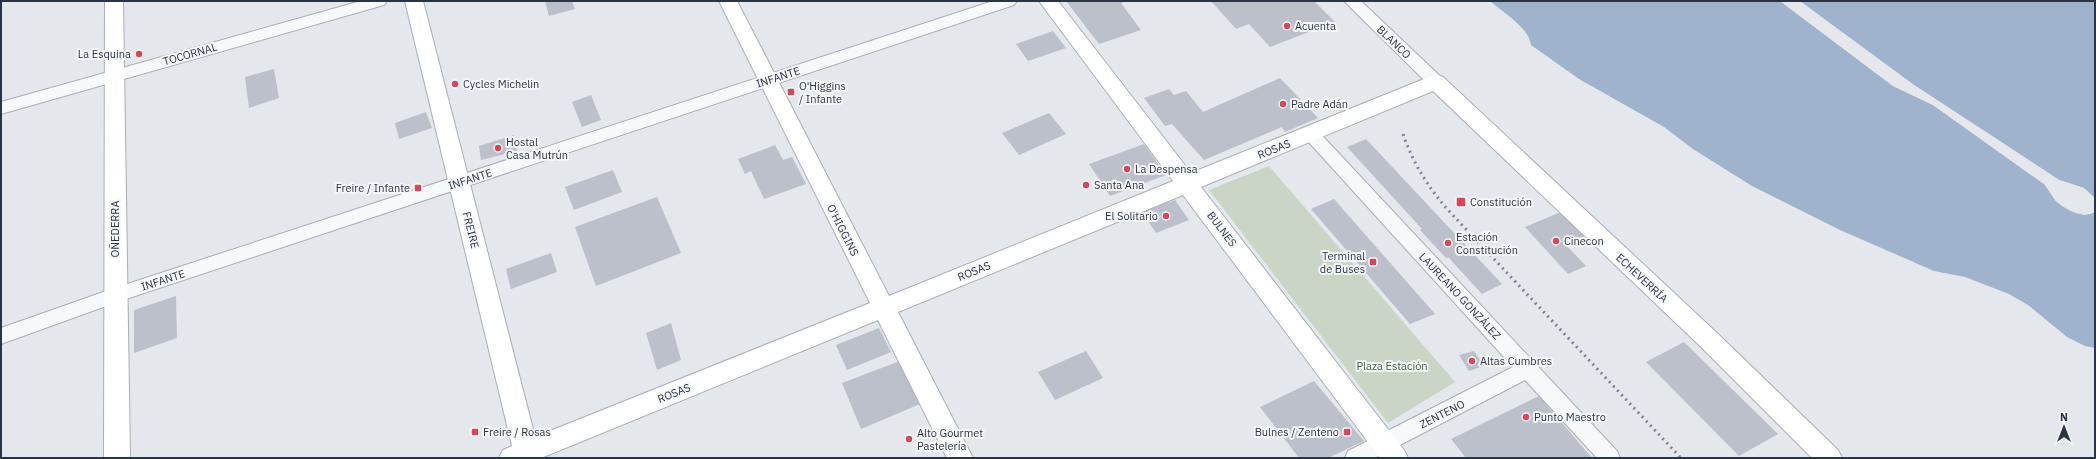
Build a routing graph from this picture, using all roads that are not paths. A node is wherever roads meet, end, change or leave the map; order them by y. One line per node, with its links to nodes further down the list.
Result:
1 (114, 1): 8 (main road, OÑEDERRA)
2 (379, 1): 8 (street, TOCORNAL)
3 (414, 1): 13 (main road, FREIRE)
4 (728, 1): 9 (main road, O'HIGGINS)
5 (1009, 1): 9 (street, INFANTE)
6 (1048, 1): 14 (main road, BULNES)
7 (1352, 1): 10 (street, BLANCO)
8 (114, 76): 11 (street, TOCORNAL); 15 (main road, OÑEDERRA)
9 (768, 80): 13 (street, INFANTE); 16 (main road, O'HIGGINS)
10 (1436, 82): 12 (main road, ROSAS); 25 (main road, ECHEVERRÍA)
11 (1, 108)
12 (1311, 134): 14 (main road, ROSAS); 18 (street, LAUREANO GONZÁLEZ)
13 (459, 182): 15 (street, INFANTE); 20 (main road, FREIRE)
14 (1188, 184): 16 (main road, ROSAS); 19 (main road, BULNES)
15 (116, 295): 17 (street, INFANTE); 21 (main road, OÑEDERRA)
16 (883, 309): 20 (main road, ROSAS); 22 (main road, O'HIGGINS)
17 (1, 336)
18 (1528, 369): 19 (street, ZENTENO); 24 (street, LAUREANO GONZÁLEZ)
19 (1389, 451): 23 (street, ZENTENO)
20 (522, 456)
21 (117, 458)
22 (960, 458)
23 (1355, 458)
24 (1610, 458)
25 (1829, 458)

